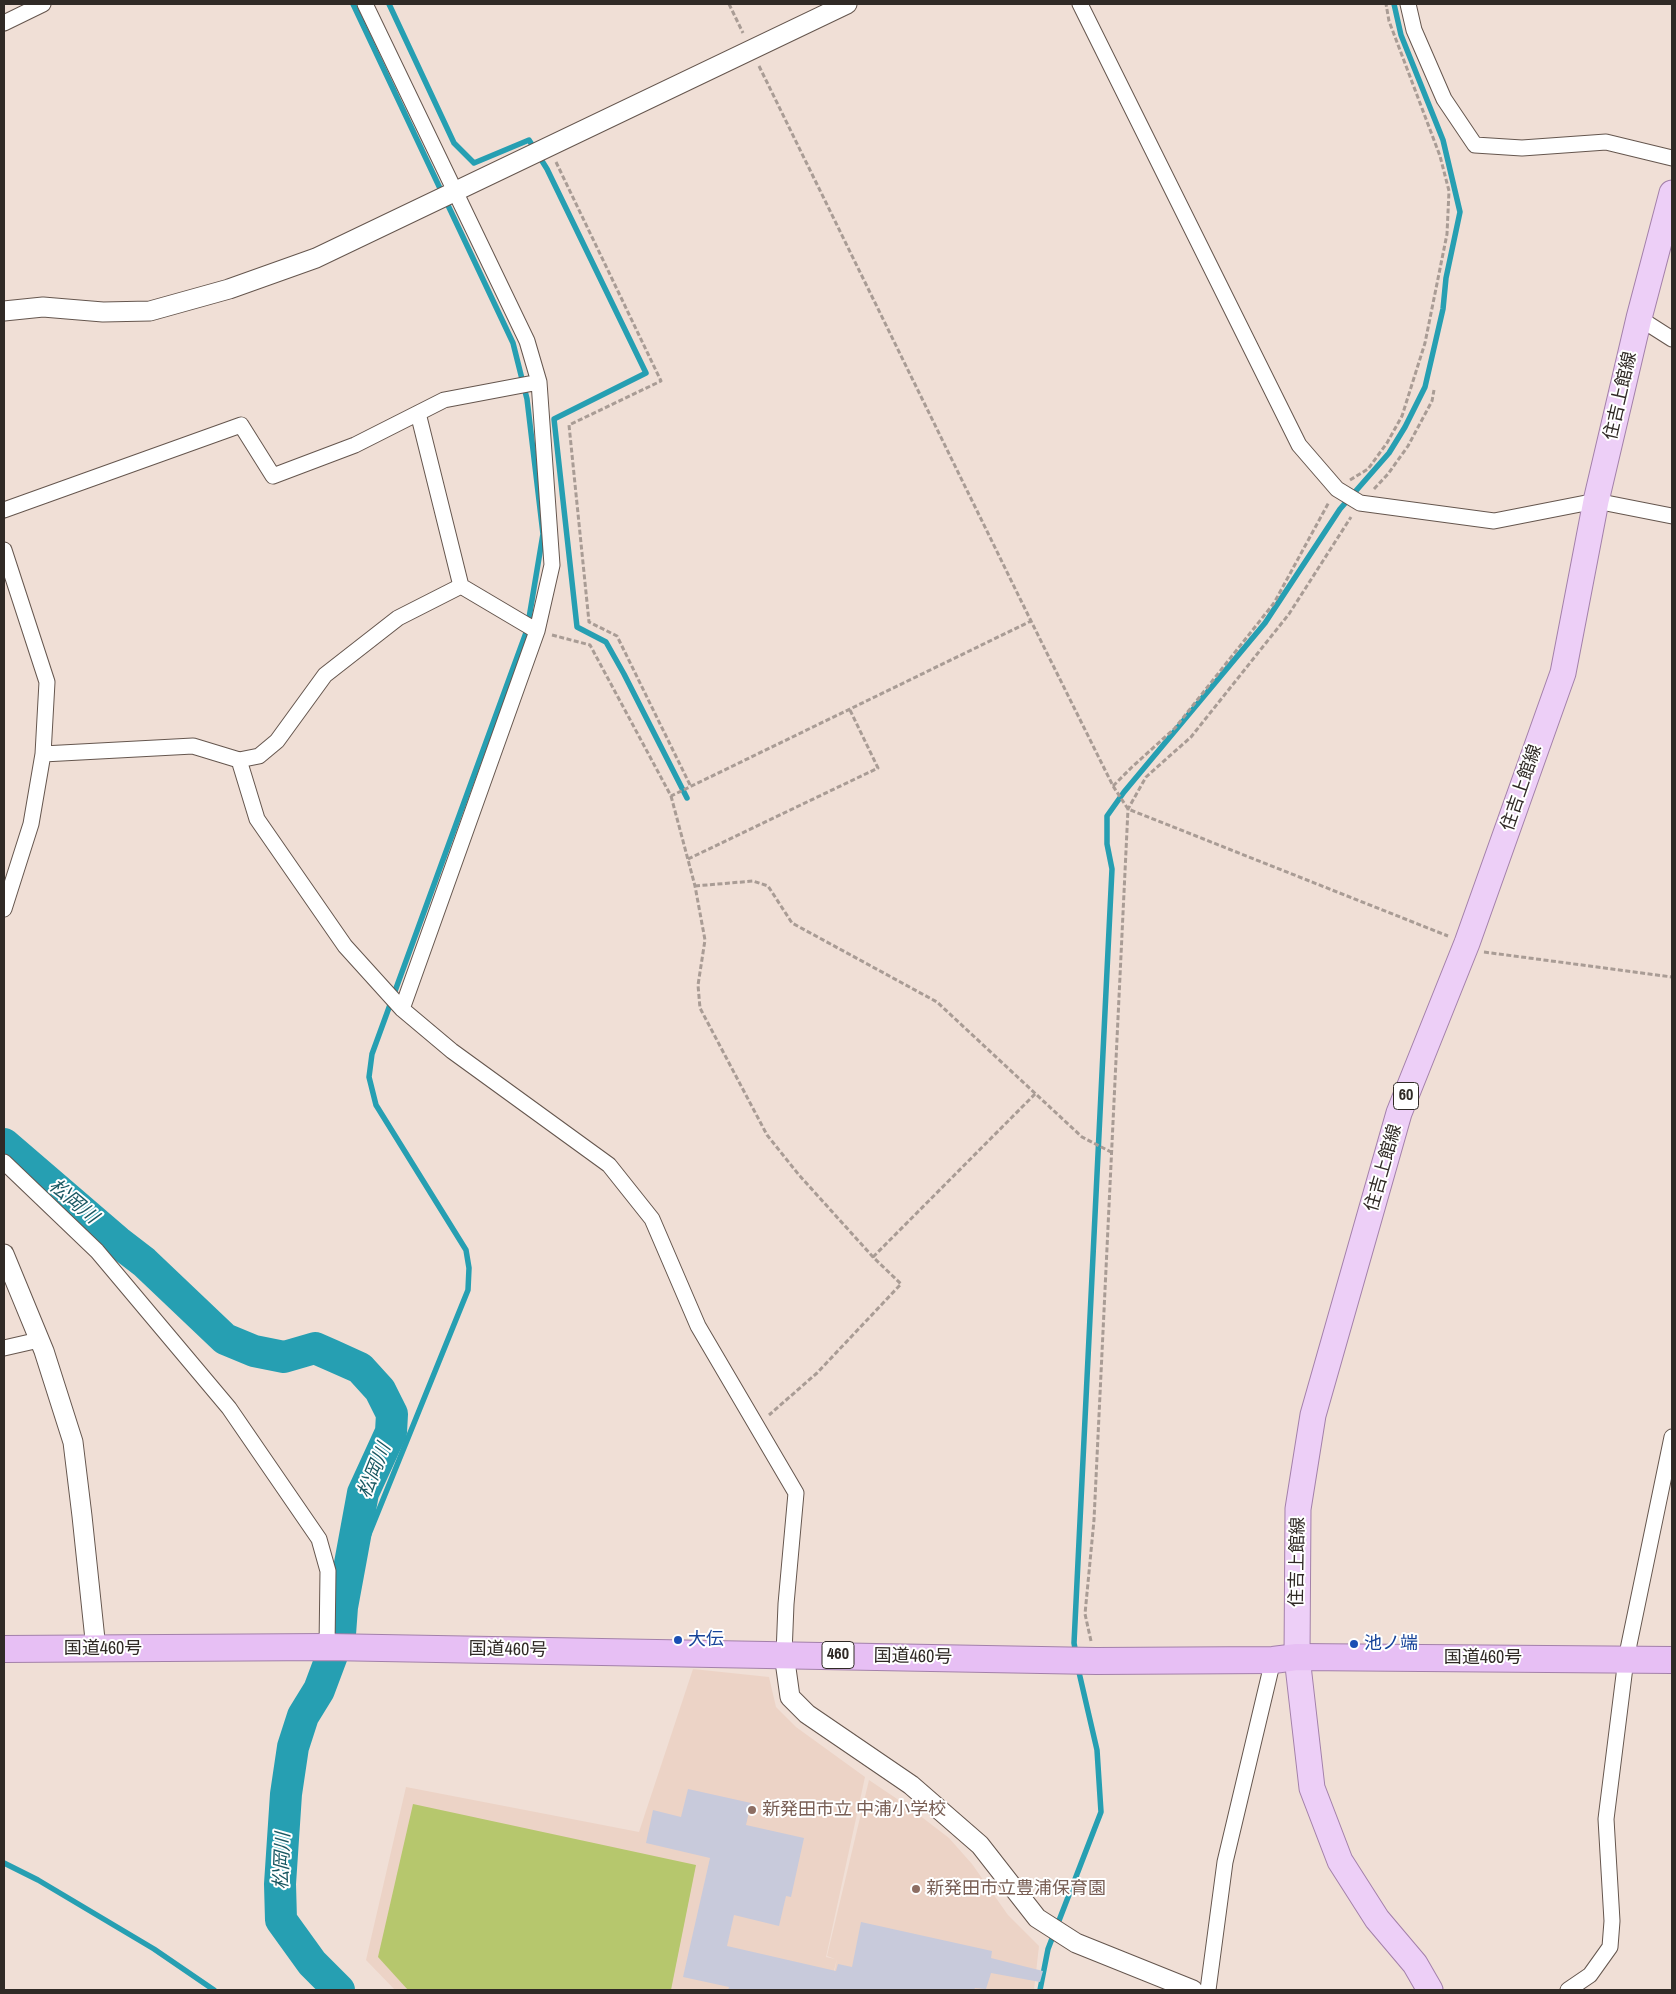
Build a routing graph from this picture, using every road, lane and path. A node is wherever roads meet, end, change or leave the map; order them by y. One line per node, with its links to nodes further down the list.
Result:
1 (43, 4): 8 (street)
2 (365, 4): 12 (street)
3 (729, 4): 9 (path)
4 (846, 4): 9 (street)
5 (1080, 4): 20 (street)
6 (1386, 4): 20 (path)
7 (1408, 4): 11 (street)
8 (4, 23)
9 (751, 50): 10 (street); 27 (path)
10 (549, 146): 12 (street); 33 (path)
11 (1672, 158)
12 (454, 191): 14 (street); 17 (street)
13 (1672, 193): 15 (main road, 住吉上館線 / 60)
14 (4, 311)
15 (1639, 318): 16 (street); 21 (main road, 住吉上館線 / 60)
16 (1672, 339)
17 (539, 382): 19 (street); 28 (street)
18 (1434, 390): 22 (path)
19 (418, 413): 23 (street); 26 (street)
20 (1337, 489): 22 (street); 32 (path)
21 (1596, 501): 22 (street); 24 (street); 39 (main road, 住吉上館線 / 60)
22 (1360, 502): 35 (path)
23 (4, 510)
24 (1672, 516)
25 (4, 550): 30 (street)
26 (461, 586): 28 (street); 31 (street)
27 (1031, 621): 29 (path); 32 (path)
28 (537, 631): 34 (path); 41 (street)
29 (850, 710): 33 (path); 36 (path)
30 (43, 754): 31 (street); 38 (street)
31 (239, 760): 41 (street)
32 (1114, 786): 35 (path)
33 (691, 787): 34 (path)
34 (672, 796): 36 (path)
35 (1128, 809): 39 (path); 43 (path)
36 (688, 860): 37 (path)
37 (695, 886): 42 (path); 46 (path)
38 (4, 909)
39 (1467, 943): 40 (path); 55 (main road, 住吉上館線 / 60)
40 (1672, 977)
41 (402, 1009): 49 (street)
42 (1035, 1094): 43 (path); 46 (path)
43 (1111, 1152): 58 (path)
44 (4, 1162): 51 (street)
45 (4, 1254): 47 (street)
46 (873, 1257): 49 (path)
47 (39, 1340): 48 (street); 53 (street)
48 (4, 1348)
49 (758, 1425): 54 (street)
50 (1672, 1437): 56 (street)
51 (327, 1647): 53 (highway, 国道460号 / 460); 54 (highway, 国道460号 / 460)
52 (4, 1649): 53 (highway, 国道460号 / 460)
53 (96, 1649)
54 (784, 1654): 58 (highway, 国道460号 / 460); 59 (street)
55 (1285, 1658): 56 (highway, 国道460号 / 460); 58 (highway, 国道460号 / 460); 60 (street); 61 (main road, 住吉上館線 / 60)
56 (1626, 1659): 57 (highway, 国道460号 / 460); 62 (street)
57 (1672, 1660)
58 (1096, 1661)
59 (1193, 1990)
60 (1208, 1990)
61 (1430, 1990)
62 (1568, 1990)

